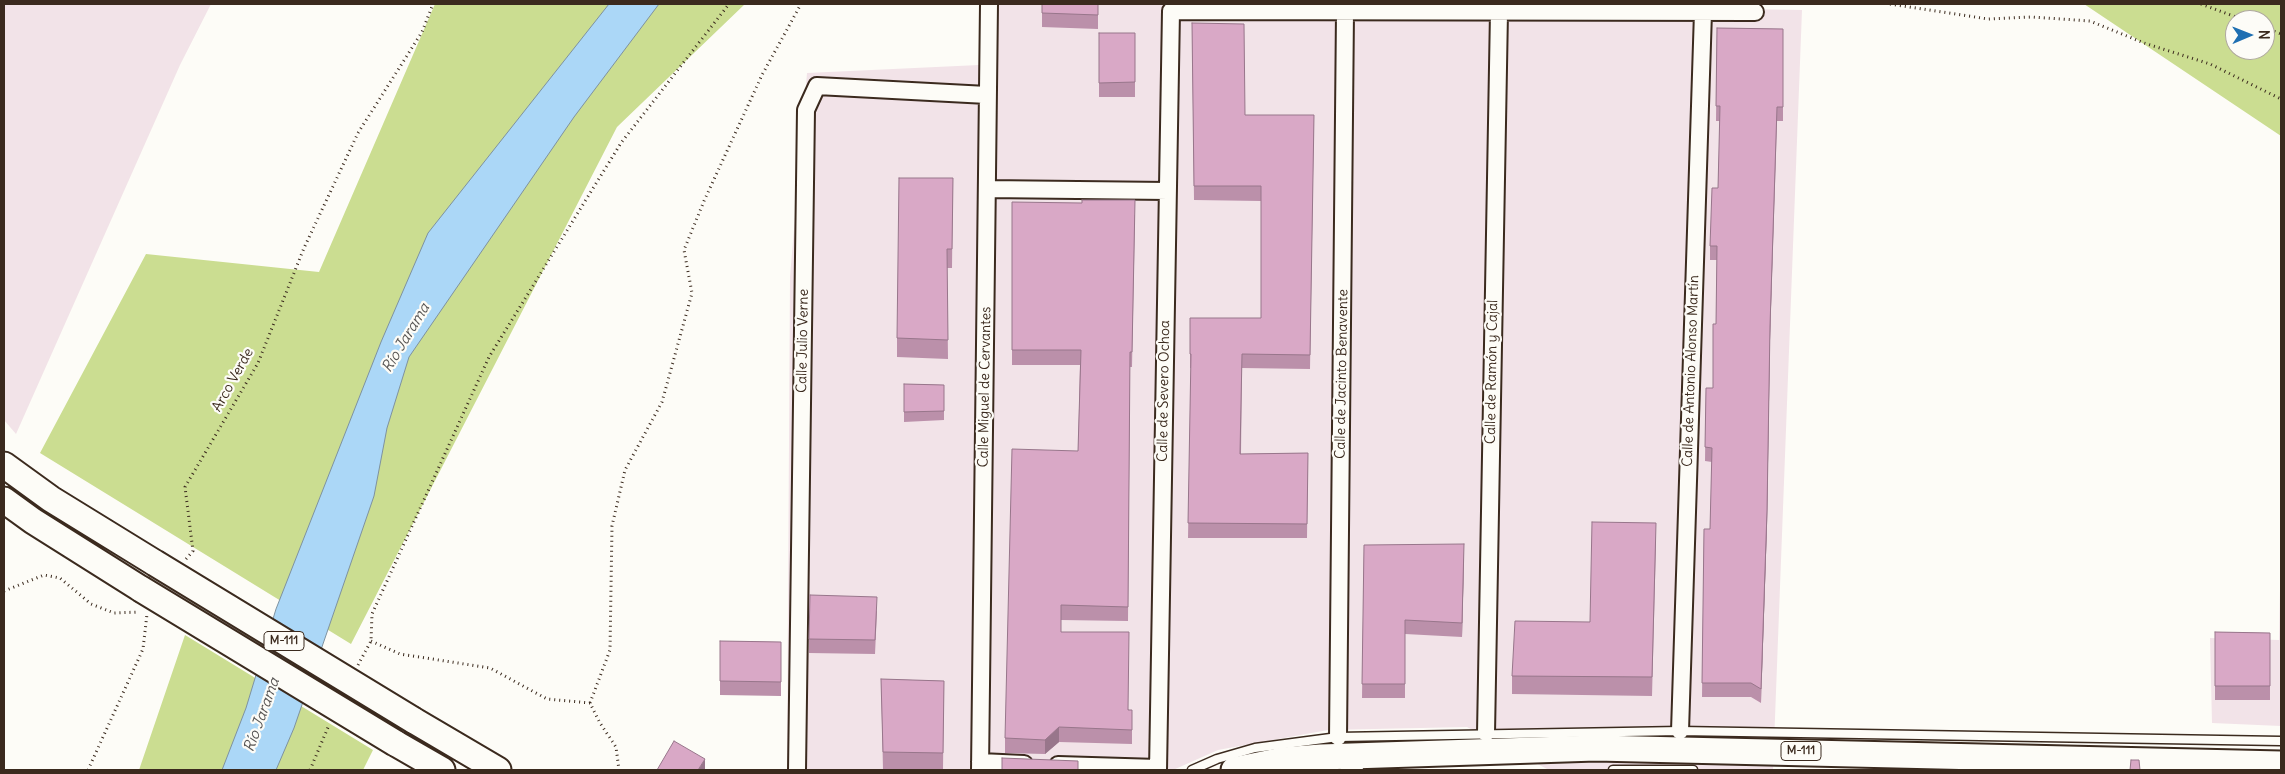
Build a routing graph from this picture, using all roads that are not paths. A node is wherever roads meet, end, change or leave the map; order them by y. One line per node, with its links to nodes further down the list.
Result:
1 (989, 4): 6 (street, Calle Miguel de Cervantes)
2 (1346, 12): 3 (street); 8 (street, Calle de Severo Ochoa); 13 (street, Calle de Jacinto Benavente)
3 (1499, 12): 4 (street); 12 (street, Calle de Ramón y Cajal)
4 (1703, 12): 5 (street); 11 (street, Calle de Antonio Alonso Martín)
5 (1755, 12)
6 (987, 95): 7 (street, Calle Miguel de Cervantes); 21 (street, Calle Julio Verne)
7 (987, 189): 8 (street); 17 (street, Calle Miguel de Cervantes)
8 (1168, 191): 18 (street, Calle de Severo Ochoa)
9 (4, 465): 20 (main road, M-111, bridge)
10 (4, 500): 19 (main road, M-111, bridge)
11 (1680, 731): 12 (lane); 14 (lane)
12 (1486, 733): 13 (lane)
13 (1338, 736): 22 (lane)
14 (2281, 741)
15 (1321, 757): 16 (main road, M-111); 23 (main road, M-111); 24 (lane)
16 (2281, 764)
17 (980, 766): 18 (street)
18 (1158, 769)
19 (442, 770)
20 (498, 770)
21 (798, 770)
22 (1192, 770)
23 (1234, 770)
24 (1359, 770)
25 (1613, 770): 26 (lane)
26 (1671, 770): 27 (lane)
27 (1693, 770)

